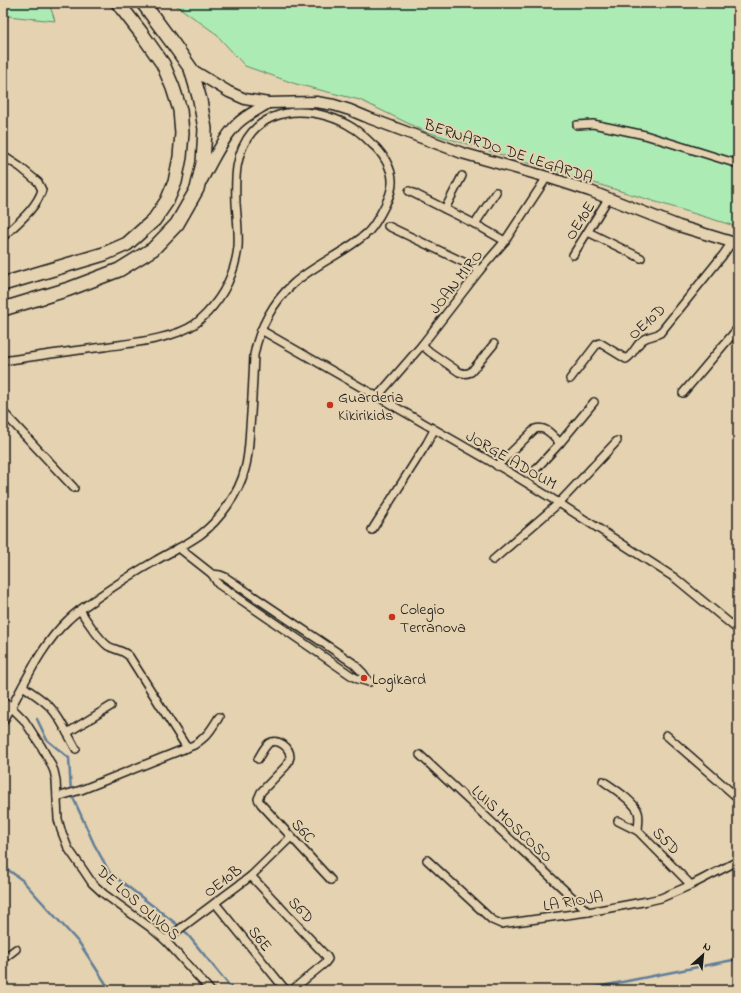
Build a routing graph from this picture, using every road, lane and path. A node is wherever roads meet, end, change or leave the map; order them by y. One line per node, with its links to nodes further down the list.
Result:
1 (118, 3): 25 (highway)
2 (143, 3): 3 (highway)
3 (191, 69): 4 (street, BERNARDO DE LEGARDA); 11 (highway)
4 (268, 103): 5 (street, BERNARDO DE LEGARDA); 11 (street)
5 (290, 107): 10 (street, BERNARDO DE LEGARDA); 28 (street); 31 (street)
6 (577, 125): 8 (street)
7 (3, 156): 19 (street)
8 (738, 164)
9 (462, 176): 15 (street)
10 (547, 177): 14 (street, BERNARDO DE LEGARDA); 20 (street, JOAN MIRO)
11 (197, 189): 26 (highway)
12 (409, 191): 15 (street)
13 (496, 192): 16 (street)
14 (608, 199): 18 (street, OE10E); 21 (street, BERNARDO DE LEGARDA)
15 (445, 209): 16 (street)
16 (475, 224): 20 (street)
17 (388, 226): 24 (street)
18 (588, 232): 22 (street, OE10E); 23 (street)
19 (3, 237)
20 (505, 241): 24 (street, JOAN MIRO)
21 (735, 243): 32 (street, OE10D)
22 (573, 255)
23 (641, 258)
24 (480, 270): 30 (street, JOAN MIRO)
25 (3, 284)
26 (3, 309)
27 (738, 328): 33 (street)
28 (261, 330): 34 (street, JORGE ADOUM); 45 (street)
29 (494, 344): 30 (street)
30 (422, 345): 34 (street, JOAN MIRO)
31 (3, 361)
32 (570, 379)
33 (683, 393)
34 (377, 397): 37 (street, JORGE ADOUM)
35 (594, 402): 39 (street)
36 (3, 412): 42 (street)
37 (434, 430): 40 (street, JORGE ADOUM); 44 (street)
38 (617, 441): 43 (street)
39 (560, 443): 40 (street); 41 (street)
40 (497, 466): 43 (street, JORGE ADOUM)
41 (537, 468)
42 (74, 488)
43 (559, 503): 46 (street); 51 (street, JORGE ADOUM)
44 (372, 530)
45 (179, 548): 47 (street); 48 (street)
46 (493, 560)
47 (212, 574): 49 (street); 50 (street)
48 (80, 610): 52 (street); 60 (street)
49 (287, 618): 50 (street); 50 (street)
50 (281, 627)
51 (738, 630)
52 (23, 686): 55 (street); 58 (street)
53 (3, 702): 55 (street, DE LOS OLIVOS)
54 (111, 706): 58 (street)
55 (11, 707): 57 (street); 65 (street, DE LOS OLIVOS)
56 (219, 717): 60 (street)
57 (3, 722)
58 (67, 733): 61 (street)
59 (666, 735): 66 (street)
60 (187, 748): 65 (street)
61 (76, 749)
62 (420, 755): 76 (street, LUIS MOSCOSO)
63 (258, 759): 69 (street, S6C)
64 (603, 781): 68 (street)
65 (57, 797): 77 (street, DE LOS OLIVOS)
66 (738, 798)
67 (618, 821): 68 (street, S5D)
68 (638, 831): 74 (street, S5D)
69 (292, 838): 72 (street, OE10B); 73 (street, S6C)
70 (428, 860): 76 (street, LA RIOJA)
71 (738, 861): 74 (street, LA RIOJA)
72 (252, 878): 75 (street, OE10B); 82 (street, S6D)
73 (331, 880)
74 (691, 885): 76 (street, LA RIOJA)
75 (216, 905): 77 (street, OE10B); 81 (street, S6E)
76 (588, 912)
77 (166, 941): 80 (street, DE LOS OLIVOS)
78 (16, 949): 79 (street)
79 (3, 959)
80 (210, 990)
81 (288, 990)
82 (292, 990)

